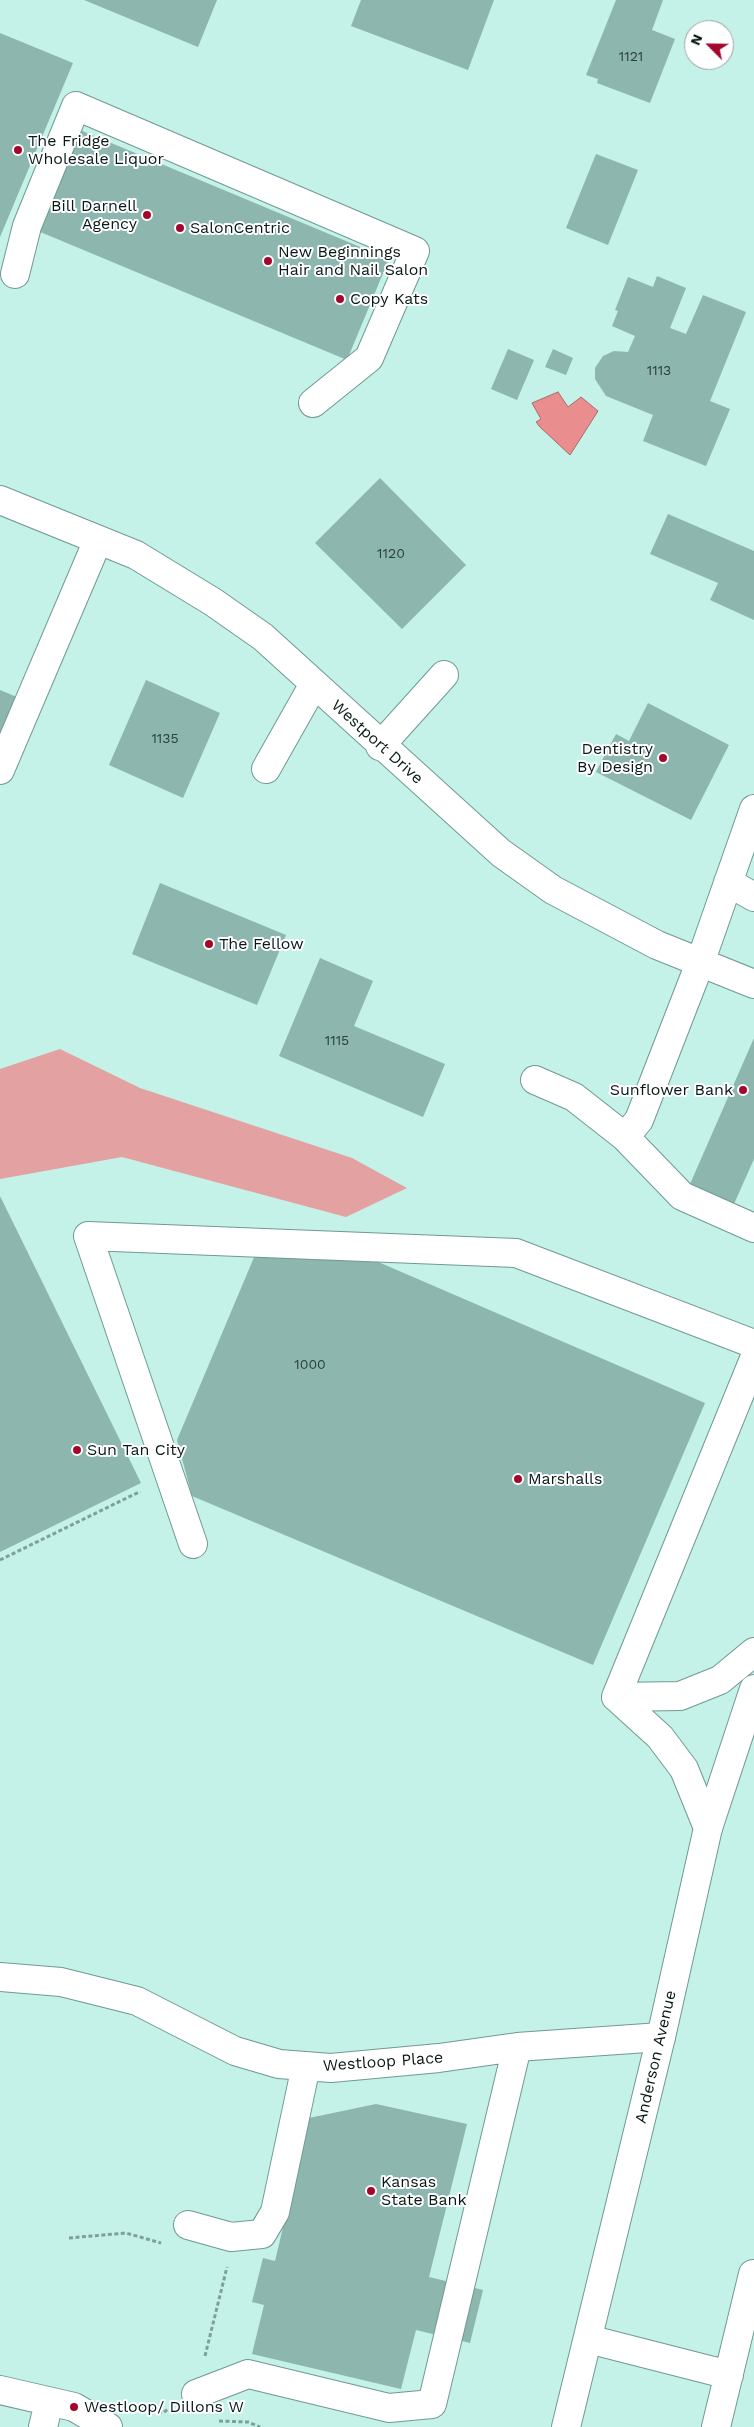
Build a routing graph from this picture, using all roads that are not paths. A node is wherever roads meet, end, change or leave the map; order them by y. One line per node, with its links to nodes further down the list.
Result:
1 (14, 274): 2 (street)
2 (313, 403)
3 (0, 500): 4 (street, Westport Drive)
4 (98, 540): 6 (street, Westport Drive); 9 (street)
5 (444, 675): 7 (street)
6 (314, 684): 7 (street, Westport Drive); 8 (street)
7 (380, 746): 13 (street, Westport Drive)
8 (266, 769)
9 (0, 770)
10 (754, 809): 11 (street)
11 (728, 882): 12 (street); 13 (street)
12 (754, 897)
13 (700, 962): 14 (street, Westport Drive); 16 (street)
14 (754, 984)
15 (534, 1080): 16 (street)
16 (625, 1137): 17 (street)
17 (754, 1228)
18 (754, 1344): 21 (street)
19 (754, 1359): 20 (street)
20 (748, 1390): 24 (street)
21 (193, 1544)
22 (754, 1652): 24 (street)
23 (754, 1689): 25 (street, Anderson Avenue)
24 (616, 1697): 25 (street)
25 (708, 1828): 27 (street, Anderson Avenue)
26 (0, 1977): 29 (street, Westloop Place)
27 (661, 2037): 28 (street, Westloop Place); 32 (street, Anderson Avenue)
28 (518, 2047): 29 (street, Westloop Place); 35 (street)
29 (306, 2066): 30 (street)
30 (188, 2225)
31 (753, 2274): 33 (street)
32 (588, 2339): 33 (street); 38 (street, Anderson Avenue)
33 (729, 2375): 39 (street)
34 (0, 2390): 36 (street)
35 (196, 2394)
36 (46, 2414): 37 (street)
37 (104, 2426)
38 (566, 2427)
39 (716, 2427)

